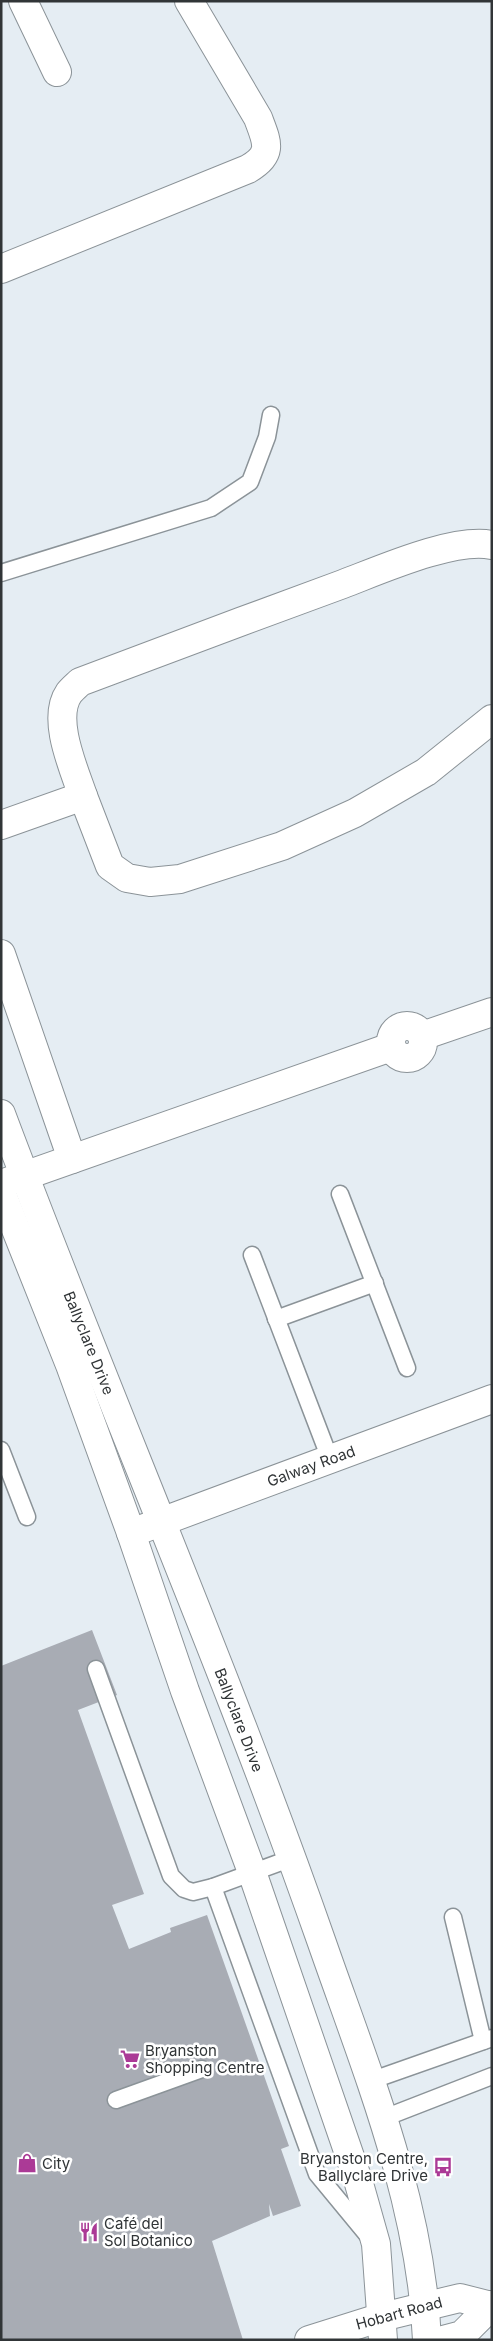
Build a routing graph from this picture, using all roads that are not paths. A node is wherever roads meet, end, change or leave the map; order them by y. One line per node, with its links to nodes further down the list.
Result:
1 (23, 1): 3 (street)
2 (190, 1): 4 (street)
3 (58, 72)
4 (1, 269)
5 (271, 415): 7 (lane)
6 (492, 545): 9 (street)
7 (1, 573)
8 (492, 719): 9 (street)
9 (83, 796): 10 (street)
10 (1, 825)
11 (1, 954): 14 (street)
12 (492, 1012): 14 (street)
13 (1, 1114): 15 (street, Ballyclare Drive)
14 (72, 1159): 15 (street)
15 (13, 1180): 26 (street, Ballyclare Drive)
16 (1, 1192): 27 (street, Ballyclare Drive)
17 (340, 1194): 19 (lane)
18 (252, 1255): 20 (lane)
19 (375, 1283): 20 (lane); 21 (lane)
20 (276, 1319): 24 (lane)
21 (408, 1368)
22 (492, 1400): 24 (street, Galway Road)
23 (1, 1450): 25 (lane)
24 (330, 1459): 26 (street, Galway Road)
25 (27, 1517)
26 (162, 1521): 27 (street, Galway Road); 29 (street, Ballyclare Drive)
27 (131, 1533): 30 (street, Ballyclare Drive)
28 (96, 1669): 31 (lane)
29 (292, 1858): 30 (lane); 36 (street, Ballyclare Drive)
30 (252, 1872): 31 (lane); 39 (street, Ballyclare Drive)
31 (213, 1887): 39 (lane)
32 (453, 1917): 33 (lane)
33 (487, 2039): 36 (lane)
34 (202, 2069): 37 (lane)
35 (492, 2076): 38 (lane)
36 (370, 2081): 38 (street, Ballyclare Drive)
37 (116, 2100)
38 (384, 2118): 41 (street, Ballyclare Drive)
39 (376, 2244): 42 (street, Ballyclare Drive)
40 (491, 2305): 41 (street, Hobart Road); 45 (street, Hobart Road)
41 (425, 2306): 42 (street, Hobart Road); 44 (street, Ballyclare Drive)
42 (382, 2328): 43 (street, Hobart Road)
43 (309, 2340)
44 (427, 2340)
45 (443, 2340)

